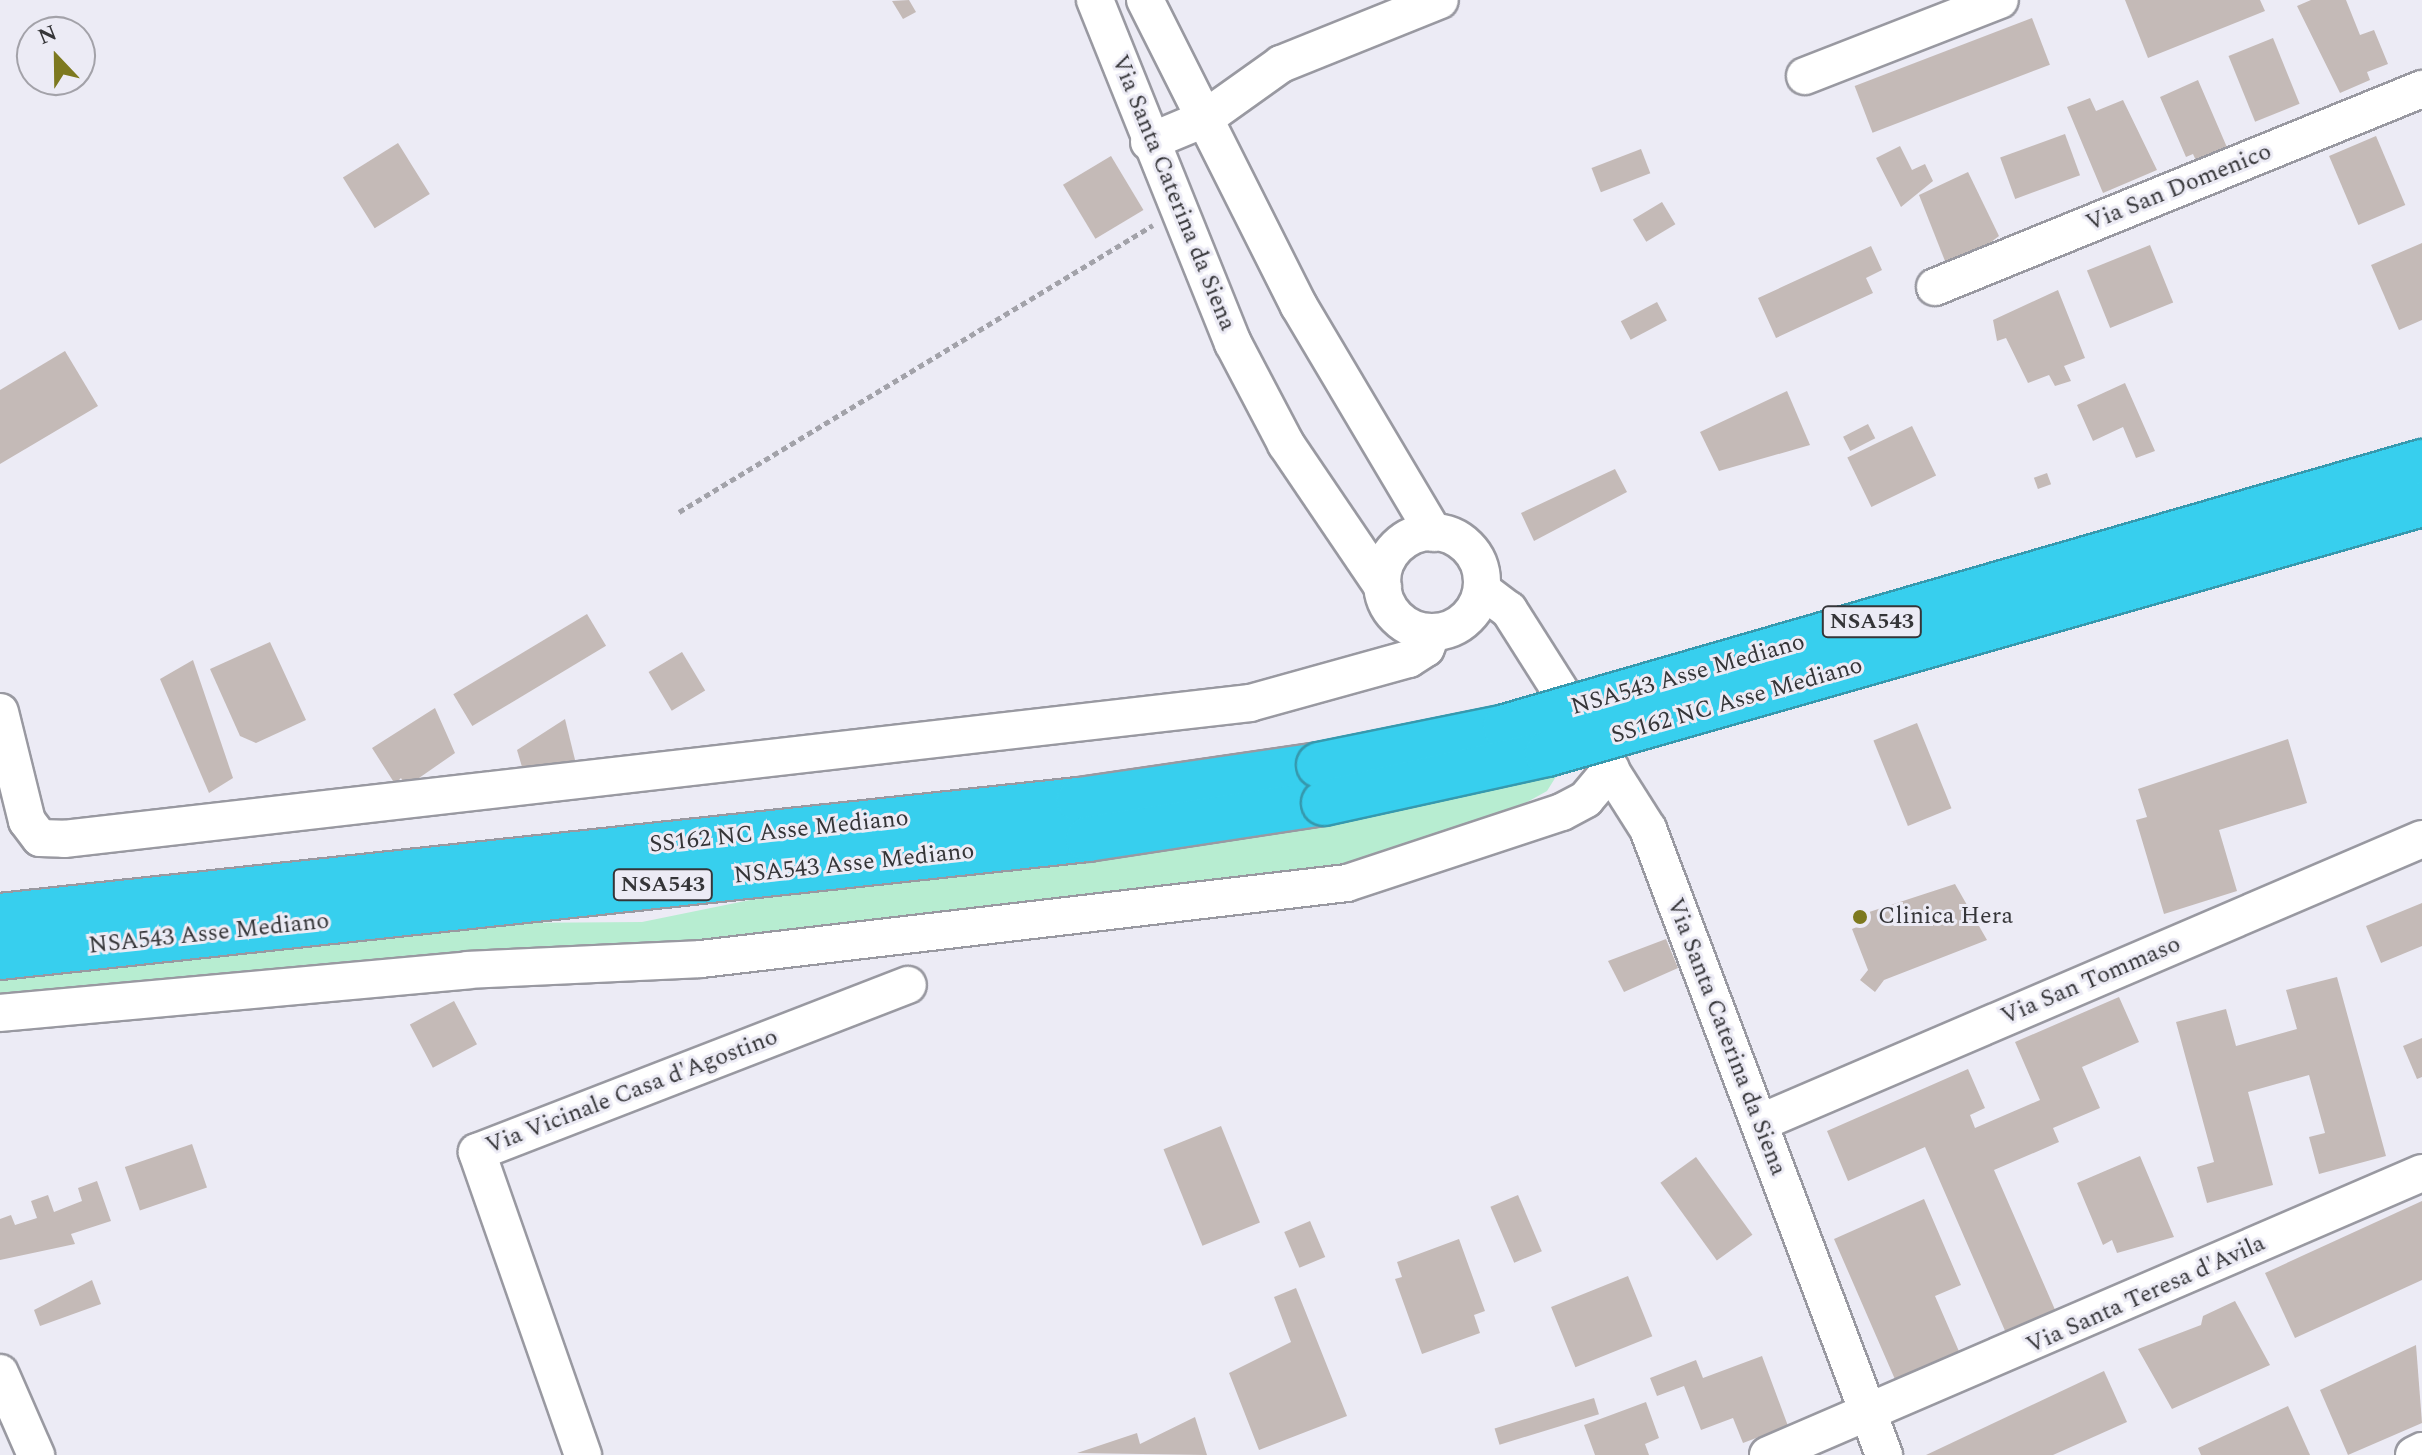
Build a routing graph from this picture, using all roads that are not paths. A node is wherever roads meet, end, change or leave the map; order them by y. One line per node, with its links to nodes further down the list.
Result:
1 (1095, 0): 8 (street, Via Santa Caterina da Siena)
2 (1145, 0): 7 (street, Via Santa Caterina da Siena)
3 (1440, 0): 7 (street)
4 (2000, 0): 5 (street)
5 (1805, 76)
6 (2422, 89): 9 (street, Via San Domenico)
7 (1204, 119): 8 (street); 12 (street, Via Santa Caterina da Siena)
8 (1149, 142): 13 (street, Via Santa Caterina da Siena)
9 (1935, 287)
10 (2422, 462): 20 (highway, NSA543 Asse Mediano / NSA543, bridge)
11 (2422, 504): 20 (highway, SS162 NC Asse Mediano, bridge)
12 (1434, 533): 13 (street); 14 (street)
13 (1383, 587): 16 (street)
14 (1482, 590): 15 (street); 17 (street, Via Santa Caterina da Siena)
15 (1467, 622): 16 (street); 17 (street)
16 (1432, 632): 18 (street)
17 (1527, 640): 19 (street, Via Santa Caterina da Siena)
18 (0, 712)
19 (1611, 769): 25 (street); 26 (street, Via Santa Caterina da Siena)
20 (1322, 784): 22 (highway, SS162 NC Asse Mediano); 23 (highway, NSA543 Asse Mediano / NSA543)
21 (2422, 839): 26 (street, Via San Tommaso)
22 (0, 916)
23 (0, 957)
24 (908, 985): 32 (street, Via Vicinale Casa d'Agostino)
25 (0, 1013)
26 (1759, 1123): 29 (street, Via Santa Caterina da Siena)
27 (2422, 1173): 29 (street, Via Santa Teresa d'Avila)
28 (0, 1373): 31 (street)
29 (1869, 1417): 33 (street, Via Santa Teresa d'Avila); 34 (street, Via Santa Caterina da Siena)
30 (2422, 1451): 35 (street)
31 (36, 1455)
32 (583, 1455)
33 (1768, 1455)
34 (1884, 1455)
35 (2414, 1455)

